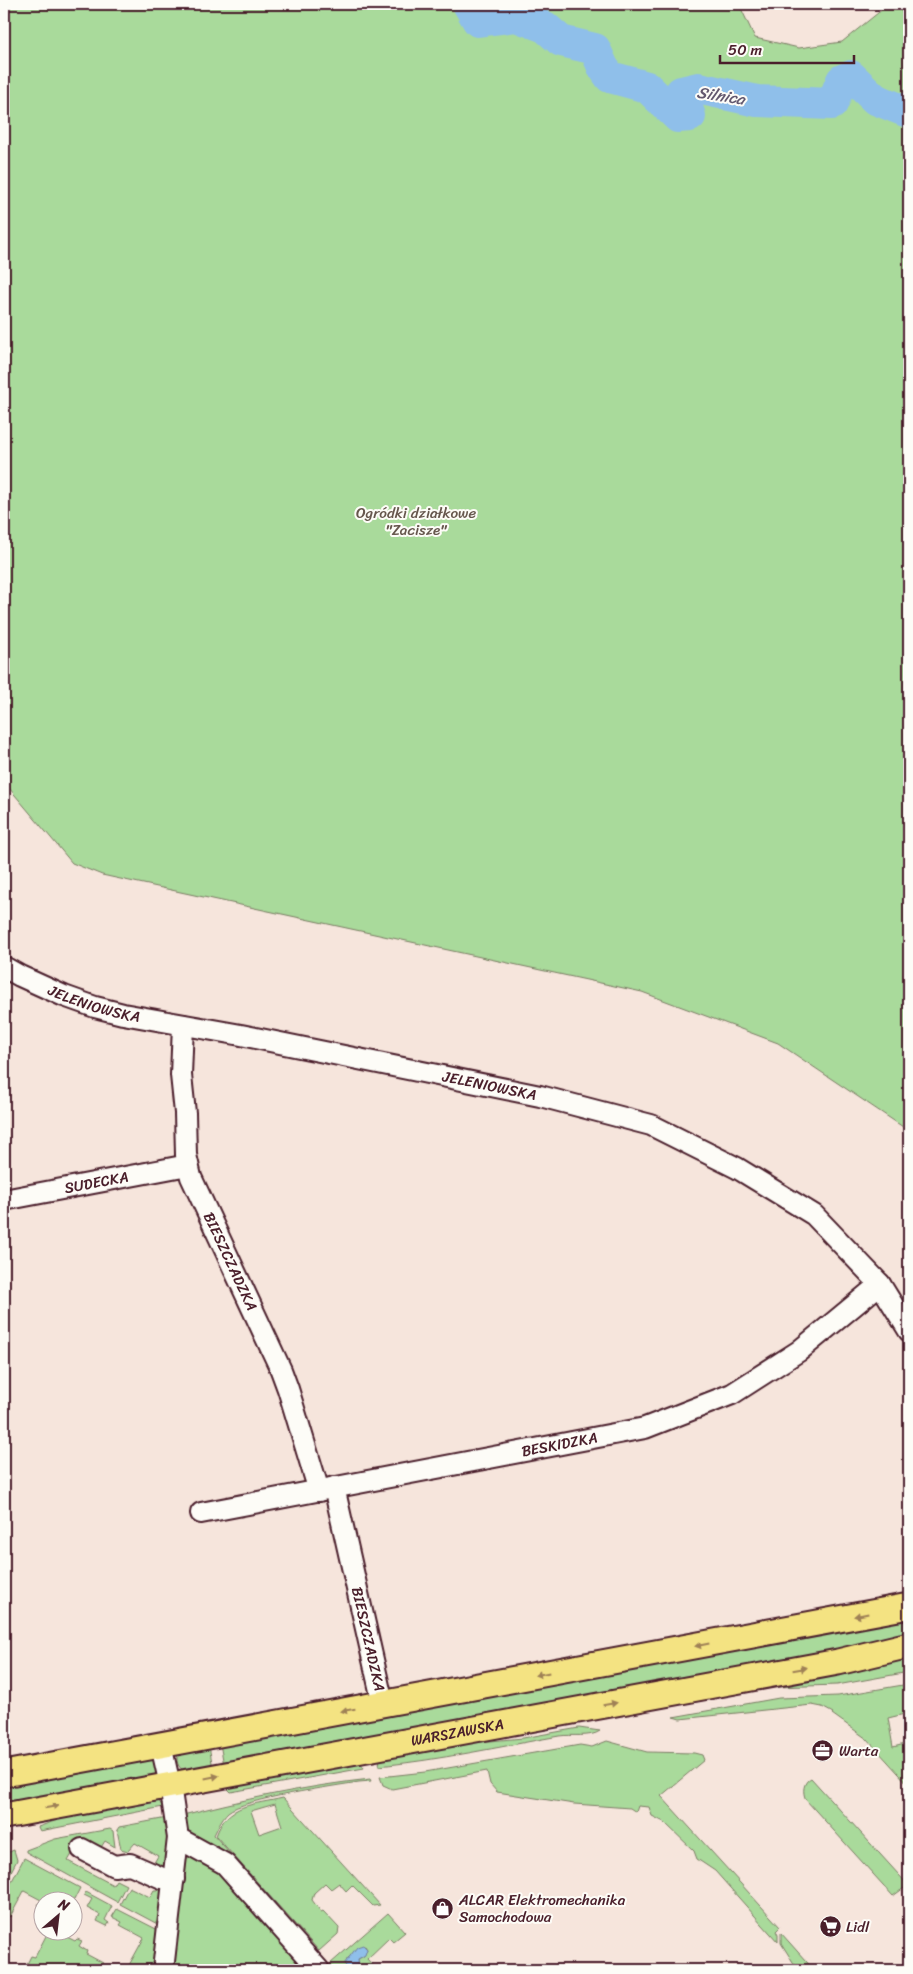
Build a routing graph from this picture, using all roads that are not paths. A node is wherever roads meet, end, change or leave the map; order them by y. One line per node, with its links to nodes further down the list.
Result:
1 (4, 966): 2 (street, JELENIOWSKA)
2 (183, 1025): 3 (street, BIESZCZADZKA); 5 (street, JELENIOWSKA)
3 (188, 1165): 4 (street, SUDECKA); 7 (street, BIESZCZADZKA)
4 (4, 1200)
5 (880, 1284): 6 (street, JELENIOWSKA); 7 (street, BESKIDZKA)
6 (909, 1331)
7 (327, 1489): 8 (street, BESKIDZKA); 11 (street, BIESZCZADZKA)
8 (201, 1513)
9 (909, 1606): 11 (main road, one-way to 11)
10 (909, 1645): 14 (main road, WARSZAWSKA, one-way to 10)
11 (383, 1704): 12 (main road, one-way to 12)
12 (161, 1745): 13 (main road); 14 (street)
13 (4, 1774)
14 (170, 1785): 15 (main road, WARSZAWSKA, one-way to 14); 16 (street)
15 (4, 1816)
16 (178, 1838): 18 (street); 20 (street)
17 (82, 1849): 18 (street)
18 (174, 1879): 19 (street)
19 (163, 1970)
20 (319, 1970)

